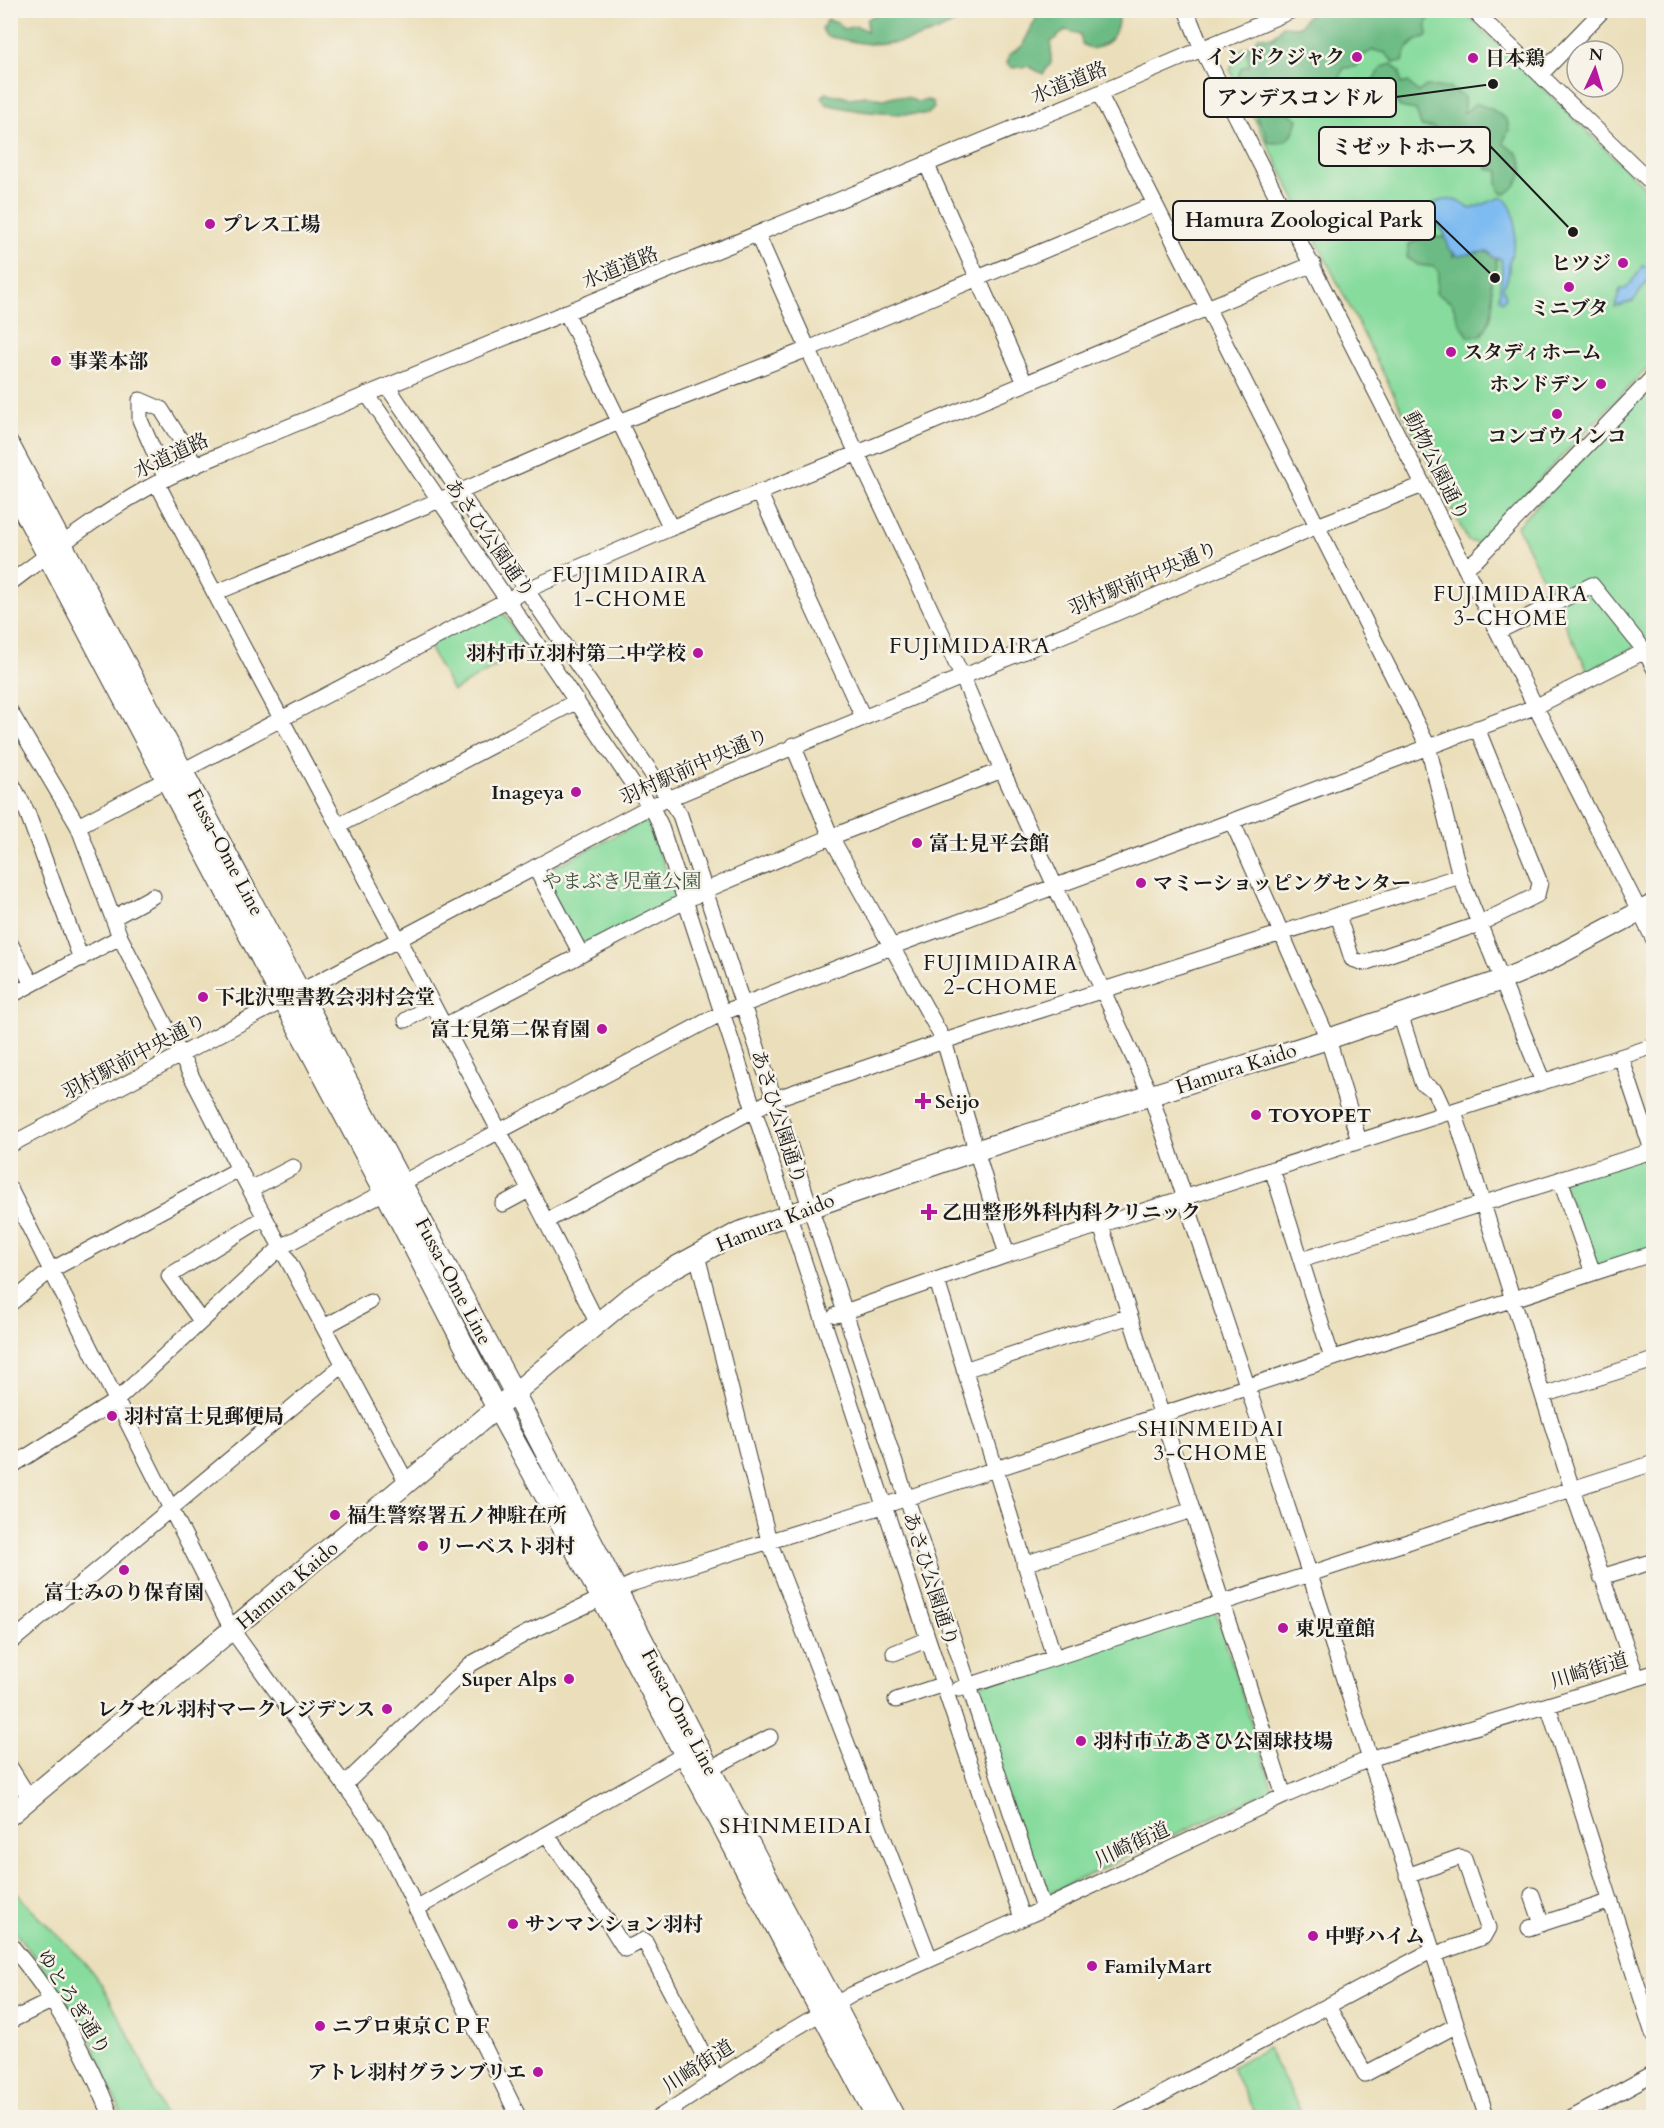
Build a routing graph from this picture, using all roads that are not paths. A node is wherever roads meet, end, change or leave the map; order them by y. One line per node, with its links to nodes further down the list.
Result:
1 (1186, 10): 5 (street, 動物公園通り)
2 (1293, 10): 5 (street, 水道道路)
3 (1473, 10): 6 (street)
4 (1603, 10): 6 (street)
5 (1202, 49): 7 (street, 水道道路); 12 (street, 動物公園通り)
6 (1540, 75): 9 (street)
7 (1099, 93): 8 (street, 水道道路); 10 (street)
8 (926, 163): 11 (street, 水道道路); 13 (street)
9 (1653, 185)
10 (1155, 204): 13 (street); 14 (street)
11 (757, 234): 15 (street, 水道道路); 16 (street)
12 (1313, 264): 14 (street); 27 (street, 動物公園通り)
13 (977, 277): 16 (street); 18 (street)
14 (1209, 308): 18 (street); 31 (street)
15 (566, 312): 19 (street, 水道道路); 21 (street)
16 (808, 349): 21 (street); 23 (street)
17 (1653, 376): 34 (street)
18 (1025, 383): 23 (street)
19 (387, 386): 20 (street, 水道道路); 28 (street, あさひ公園通り)
20 (367, 394): 24 (street, 水道道路); 30 (street, あさひ公園通り)
21 (619, 422): 28 (street); 32 (street)
22 (10, 446): 33 (main road, Fussa-Ome Line)
23 (858, 453): 29 (street); 42 (street)
24 (195, 466): 25 (street, 水道道路); 25 (street)
25 (161, 481): 33 (street, 水道道路); 37 (street)
26 (10, 485): 33 (main road, Fussa-Ome Line)
27 (1423, 485): 31 (street, 羽村駅前中央通り); 34 (street, 動物公園通り)
28 (459, 492): 30 (street); 36 (street, あさひ公園通り)
29 (759, 492): 32 (street); 46 (street)
30 (438, 500): 37 (street); 38 (street, あさひ公園通り)
31 (1317, 526): 42 (street, 羽村駅前中央通り); 51 (street)
32 (670, 528): 36 (street)
33 (55, 549): 35 (street, 水道道路); 53 (main road, Fussa-Ome Line)
34 (1465, 568): 39 (street, 動物公園通り)
35 (10, 583)
36 (526, 590): 38 (street); 55 (street, あさひ公園通り)
37 (215, 593): 47 (street)
38 (508, 600): 43 (street, あさひ公園通り); 47 (street)
39 (1499, 631): 40 (street); 44 (street, 動物公園通り)
40 (1645, 651): 41 (street); 44 (street)
41 (1653, 668)
42 (962, 676): 46 (street, 羽村駅前中央通り); 52 (street)
43 (577, 701): 56 (street, あさひ公園通り); 59 (street)
44 (1537, 706): 48 (street); 67 (street, 動物公園通り)
45 (10, 711): 49 (street)
46 (863, 717): 50 (street, 羽村駅前中央通り)
47 (281, 718): 53 (street); 59 (street)
48 (1477, 728): 51 (street); 70 (street)
49 (16, 732): 58 (street)
50 (793, 746): 55 (street, 羽村駅前中央通り); 60 (street)
51 (1428, 746): 57 (street); 62 (street)
52 (1002, 770): 60 (street); 63 (street)
53 (174, 775): 58 (street); 81 (main road, Fussa-Ome Line); 84 (main road, Fussa-Ome Line)
54 (10, 780): 78 (street)
55 (670, 798): 56 (street, 羽村駅前中央通り); 64 (street, あさひ公園通り)
56 (651, 806): 61 (street, 羽村駅前中央通り); 66 (street, あさひ公園通り)
57 (1232, 821): 63 (street); 71 (street)
58 (78, 826): 69 (street)
59 (338, 826): 73 (street)
60 (831, 837): 64 (street); 76 (street)
61 (535, 867): 73 (street, 羽村駅前中央通り); 77 (street)
62 (1460, 876): 68 (street); 70 (street)
63 (1055, 885): 76 (street); 82 (street)
64 (706, 890): 66 (street); 86 (street, あさひ公園通り)
65 (153, 896): 69 (street)
66 (686, 901): 77 (street); 87 (street, あさひ公園通り)
67 (1646, 908): 74 (street, 動物公園通り); 79 (main road, Hamura Kaido)
68 (1338, 915): 70 (street); 71 (street)
69 (113, 918): 72 (street)
70 (1479, 924): 79 (street)
71 (1281, 933): 82 (street); 91 (street)
72 (120, 938): 78 (street); 94 (street)
73 (398, 939): 81 (street, 羽村駅前中央通り); 85 (street)
74 (1653, 940)
75 (10, 943): 80 (street)
76 (891, 947): 86 (street); 92 (street)
77 (581, 954): 90 (street)
78 (81, 959): 80 (street)
79 (1502, 980): 88 (main road, Hamura Kaido); 96 (street)
80 (32, 984): 83 (street)
81 (300, 991): 84 (street, 羽村駅前中央通り); 110 (main road, Fussa-Ome Line)
82 (1104, 991): 92 (street); 97 (street)
83 (10, 996)
84 (283, 1000): 94 (street, 羽村駅前中央通り); 110 (main road, Fussa-Ome Line)
85 (432, 1005): 89 (street); 90 (street)
86 (743, 1005): 87 (street); 98 (street, あさひ公園通り)
87 (722, 1013): 99 (street, あさひ公園通り); 101 (street)
88 (1400, 1014): 91 (main road, Hamura Kaido); 100 (street)
89 (406, 1020)
90 (444, 1026): 101 (street)
91 (1329, 1039): 97 (main road, Hamura Kaido); 102 (street)
92 (944, 1041): 98 (street); 104 (street)
93 (1653, 1046): 95 (street)
94 (180, 1055): 103 (street, 羽村駅前中央通り); 107 (street)
95 (1622, 1057): 96 (street); 105 (street)
96 (1543, 1082): 100 (street)
97 (1151, 1096): 104 (main road, Hamura Kaido); 114 (street)
98 (774, 1099): 99 (street); 117 (street, あさひ公園通り)
99 (754, 1108): 118 (street, あさひ公園通り); 120 (street)
100 (1449, 1112): 102 (street); 116 (street)
101 (501, 1131): 110 (street); 113 (street)
102 (1359, 1141): 108 (street)
103 (10, 1145)
104 (975, 1151): 117 (main road, Hamura Kaido); 125 (street)
105 (1653, 1154): 109 (street)
106 (293, 1167): 112 (street)
107 (239, 1169): 112 (street); 127 (street)
108 (1272, 1169): 114 (street); 126 (street)
109 (1560, 1179): 116 (street); 128 (street)
110 (393, 1187): 122 (street); 144 (main road, Fussa-Ome Line); 147 (main road, Fussa-Ome Line)
111 (10, 1189): 127 (street)
112 (251, 1189): 119 (street)
113 (529, 1190): 115 (street); 120 (street)
114 (1185, 1197): 121 (street); 143 (street)
115 (503, 1203)
116 (1483, 1203): 126 (street); 130 (street)
117 (809, 1207): 118 (main road, Hamura Kaido); 133 (street, あさひ公園通り)
118 (789, 1214): 124 (main road, Hamura Kaido); 135 (street, あさひ公園通り)
119 (265, 1217): 122 (street); 136 (street)
120 (546, 1221): 137 (street)
121 (1101, 1226): 125 (street); 134 (street)
122 (281, 1247): 136 (street); 138 (street)
123 (1653, 1253): 128 (street)
124 (697, 1255): 137 (main road, Hamura Kaido); 158 (street)
125 (1007, 1255): 129 (street)
126 (1301, 1260): 139 (street)
127 (51, 1270): 132 (street); 146 (street)
128 (1593, 1273): 130 (street)
129 (937, 1281): 133 (street); 142 (street)
130 (1512, 1299): 139 (street); 145 (street)
131 (370, 1302): 138 (street)
132 (10, 1304)
133 (845, 1312): 135 (street); 154 (street, あさひ公園通り)
134 (1130, 1316): 142 (street); 148 (street)
135 (824, 1318): 155 (street, あさひ公園通り)
136 (201, 1321): 146 (street)
137 (598, 1323): 144 (main road, Hamura Kaido)
138 (324, 1327): 141 (street)
139 (1332, 1358): 143 (street)
140 (1653, 1360): 145 (street)
141 (344, 1364): 152 (street); 156 (street)
142 (964, 1370): 151 (street)
143 (1248, 1387): 148 (street); 161 (street)
144 (515, 1394): 147 (main road, Hamura Kaido); 163 (main road, Fussa-Ome Line)
145 (1543, 1395): 153 (street)
146 (117, 1400): 150 (street); 156 (street)
147 (497, 1409): 152 (main road, Hamura Kaido); 163 (main road, Fussa-Ome Line)
148 (1161, 1414): 151 (street); 157 (street)
149 (1653, 1463): 153 (street)
150 (10, 1467)
151 (994, 1468): 154 (street); 160 (street)
152 (407, 1483): 165 (main road, Hamura Kaido)
153 (1572, 1489): 161 (street); 162 (street)
154 (905, 1497): 155 (street); 172 (street, あさひ公園通り)
155 (885, 1505): 158 (street); 166 (street, あさひ公園通り)
156 (171, 1508): 165 (street); 167 (street)
157 (1192, 1510): 160 (street); 164 (street)
158 (769, 1541): 163 (street); 194 (street)
159 (1653, 1561): 162 (street)
160 (1024, 1564): 169 (street)
161 (1310, 1575): 164 (street); 178 (street)
162 (1601, 1577): 171 (street)
163 (609, 1594): 177 (main road, Fussa-Ome Line); 181 (street)
164 (1222, 1602): 169 (street); 182 (street)
165 (232, 1630): 181 (street); 183 (main road, Hamura Kaido)
166 (928, 1639): 168 (street); 173 (street, あさひ公園通り)
167 (10, 1643)
168 (894, 1653)
169 (1054, 1657): 172 (street)
170 (1653, 1673): 171 (street, 川崎街道)
171 (1637, 1678): 175 (street, 川崎街道)
172 (968, 1686): 173 (street); 190 (street, あさひ公園通り)
173 (946, 1689): 174 (street); 191 (street, あさひ公園通り)
174 (896, 1700)
175 (1548, 1705): 178 (street, 川崎街道); 188 (street)
176 (770, 1737): 180 (street)
177 (691, 1750): 180 (main road, Fussa-Ome Line); 185 (street); 197 (main road, Fussa-Ome Line)
178 (1369, 1759): 182 (street, 川崎街道); 186 (street)
179 (10, 1767): 183 (street)
180 (710, 1769): 197 (main road, Fussa-Ome Line)
181 (344, 1785): 189 (street)
182 (1284, 1796): 190 (street, 川崎街道)
183 (30, 1799): 184 (main road, Hamura Kaido)
184 (10, 1815)
185 (547, 1835): 189 (street); 202 (street)
186 (1407, 1876): 193 (street); 193 (street)
187 (1532, 1895): 188 (street)
188 (1611, 1901): 200 (street)
189 (416, 1909): 204 (street)
190 (1043, 1909): 191 (street, 川崎街道)
191 (1022, 1918): 194 (street, 川崎街道)
192 (10, 1944): 195 (street, ゆとろぎ通り)
193 (1432, 1953): 196 (street); 199 (street)
194 (930, 1959): 197 (street, 川崎街道)
195 (53, 2000): 198 (street); 203 (street, ゆとろぎ通り)
196 (1328, 2006): 199 (street); 208 (street)
197 (828, 2008): 202 (street, 川崎街道); 206 (main road, Fussa-Ome Line); 207 (main road, Fussa-Ome Line)
198 (10, 2021)
199 (1457, 2025): 209 (street)
200 (1653, 2037)
201 (1653, 2073): 210 (street)
202 (716, 2079): 205 (street, 川崎街道)
203 (112, 2118)
204 (519, 2118)
205 (658, 2118)
206 (878, 2118)
207 (895, 2118)
208 (1117, 2118)
209 (1487, 2118)
210 (1572, 2118)

